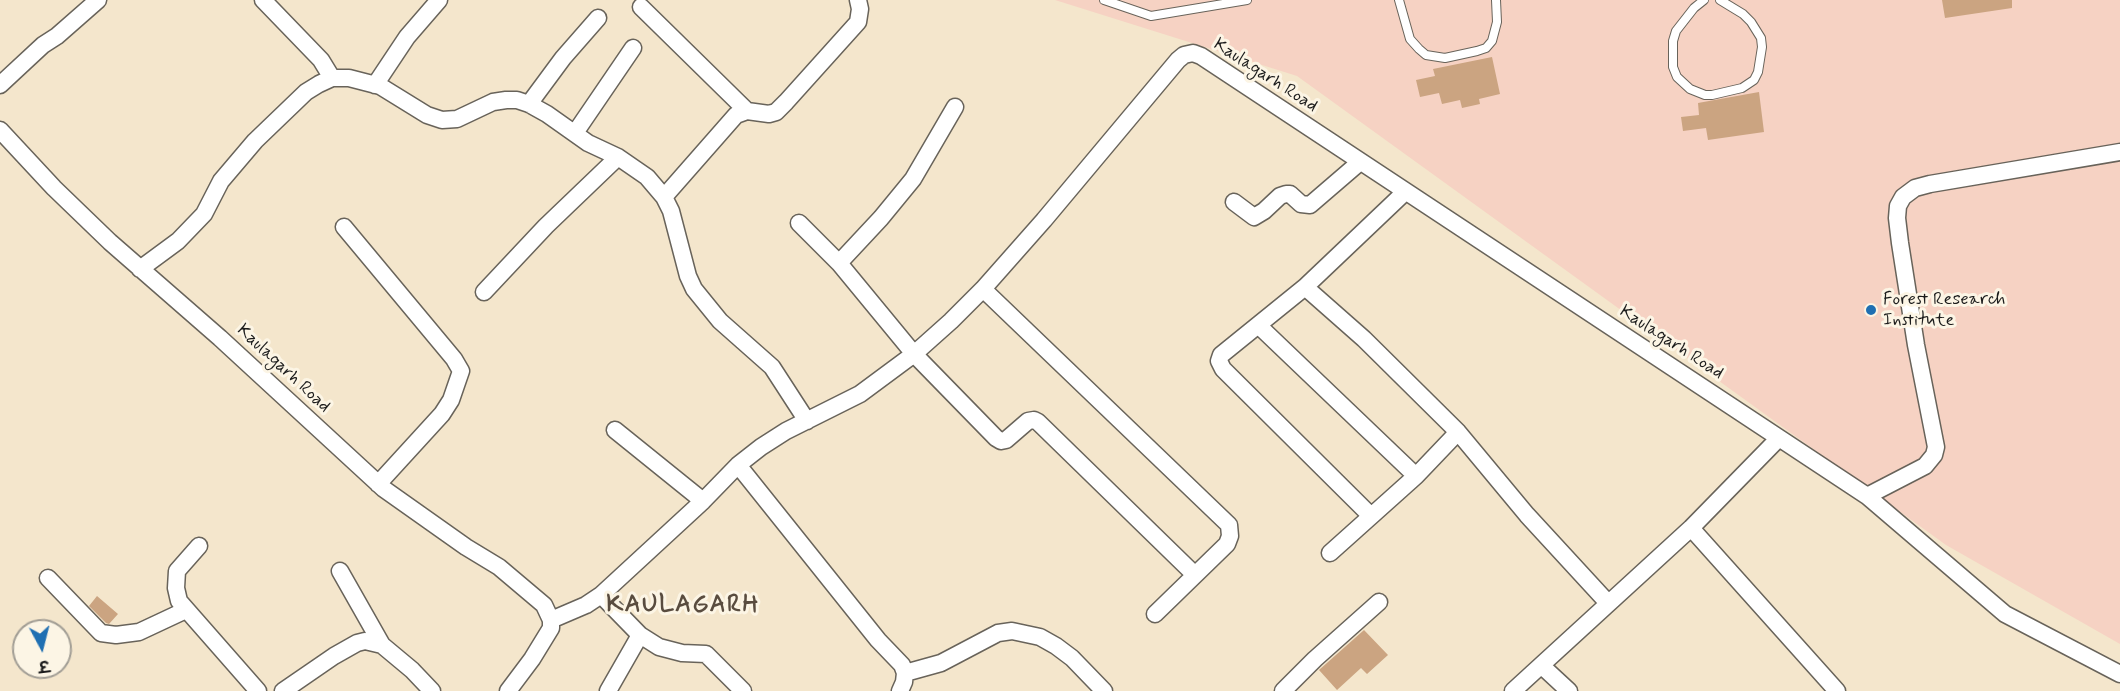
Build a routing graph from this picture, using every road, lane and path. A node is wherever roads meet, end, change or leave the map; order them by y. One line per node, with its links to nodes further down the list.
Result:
1 (98, 0): 16 (street)
2 (263, 0): 15 (street)
3 (439, 0): 17 (street)
4 (858, 0): 20 (street)
5 (1104, 0): 11 (lane)
6 (1247, 0): 11 (lane)
7 (1399, 0): 8 (lane)
8 (1496, 0)
9 (1704, 0): 10 (lane)
10 (1720, 0)
11 (1232, 1)
12 (641, 7): 20 (street)
13 (598, 18): 18 (street)
14 (633, 48): 22 (street)
15 (332, 78): 17 (street); 32 (street)
16 (0, 85)
17 (375, 85): 18 (street)
18 (529, 104): 22 (street)
19 (955, 107): 31 (street)
20 (747, 111): 27 (street)
21 (0, 130): 32 (street, Kaulagarh Road)
22 (575, 133): 24 (street)
23 (2120, 152): 45 (street)
24 (618, 157): 27 (street); 35 (street)
25 (1360, 162): 26 (street, Kaulagarh Road); 28 (street); 34 (street, Kaulagarh Road)
26 (1405, 192): 33 (street); 41 (street, Kaulagarh Road)
27 (664, 197): 38 (street)
28 (1234, 202)
29 (799, 223): 31 (street)
30 (344, 226): 44 (street)
31 (839, 263): 37 (street)
32 (140, 269): 44 (street, Kaulagarh Road)
33 (1305, 287): 36 (street); 40 (street)
34 (982, 290): 37 (street); 52 (street)
35 (484, 292)
36 (1258, 325): 43 (street); 47 (street)
37 (914, 354): 38 (street); 52 (street)
38 (807, 421): 42 (street)
39 (615, 430): 46 (street)
40 (1458, 432): 43 (street); 56 (street)
41 (1779, 438): 45 (street, Kaulagarh Road); 48 (street)
42 (738, 465): 46 (street); 63 (street)
43 (1416, 476): 47 (street)
44 (378, 484): 59 (street, Kaulagarh Road)
45 (1867, 496): 64 (street, Kaulagarh Road)
46 (703, 501): 54 (street)
47 (1370, 515): 50 (street)
48 (1691, 528): 56 (street); 76 (street)
49 (199, 546): 57 (street)
50 (1330, 553)
51 (340, 571): 61 (street)
52 (1195, 575): 58 (street)
53 (48, 578): 57 (street)
54 (601, 595): 59 (street); 60 (street)
55 (1379, 602): 73 (street)
56 (1608, 603): 62 (street)
57 (186, 610): 65 (street)
58 (1155, 614)
59 (551, 620): 68 (street)
60 (640, 635): 69 (street); 70 (street)
61 (382, 645): 66 (street); 67 (street)
62 (1542, 666): 74 (street); 75 (street)
63 (905, 673): 71 (street); 72 (street)
64 (2120, 674)
65 (258, 691)
66 (283, 691)
67 (432, 691)
68 (508, 691)
69 (608, 691)
70 (743, 691)
71 (900, 691)
72 (1104, 691)
73 (1282, 691)
74 (1513, 691)
75 (1569, 691)
76 (1838, 691)

